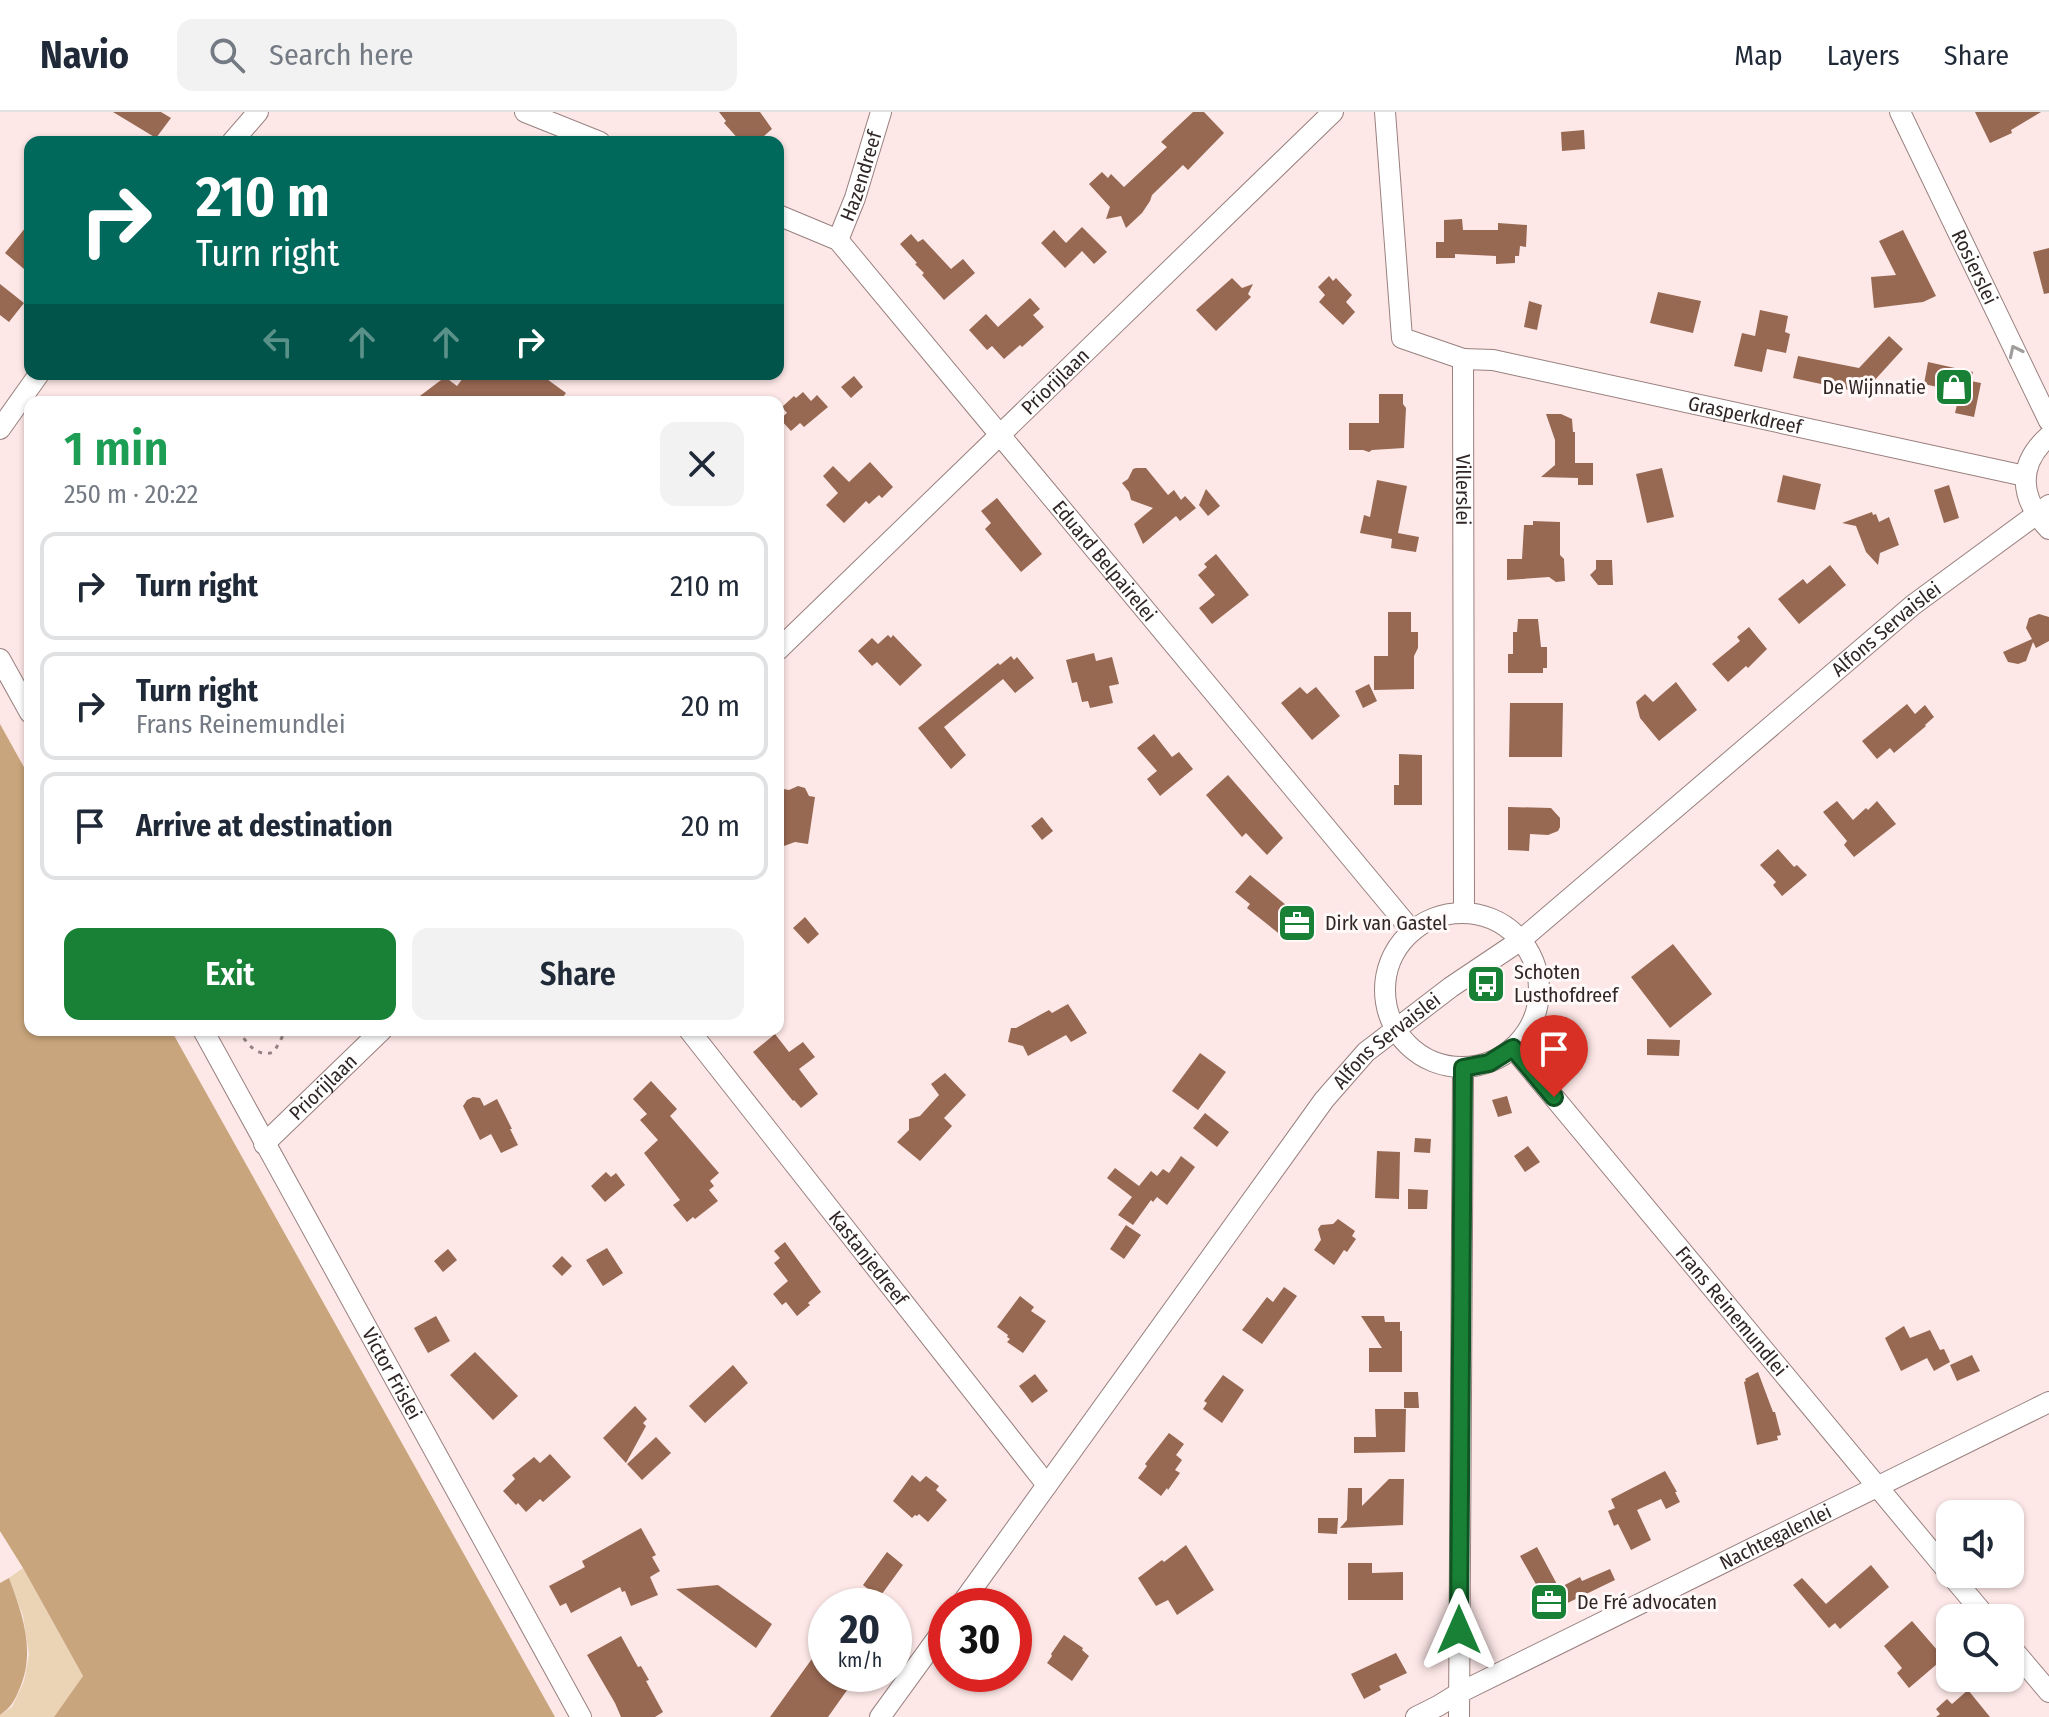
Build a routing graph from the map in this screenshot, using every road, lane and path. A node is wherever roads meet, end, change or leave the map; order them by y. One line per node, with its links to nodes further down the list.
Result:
1 (258, 112): 7 (street)
2 (525, 112): 8 (street)
3 (881, 112): 10 (street, Hazendreef)
4 (1333, 112): 15 (street, Priorijlaan)
5 (1385, 112): 11 (street)
6 (1900, 112): 13 (street, Rosierslei, one-way to 6)
7 (237, 136)
8 (585, 136)
9 (784, 218): 10 (street, Eduard Belpairelei)
10 (838, 240): 15 (street, Eduard Belpairelei)
11 (1463, 359): 17 (street, Grasperkdreef); 22 (street, Villerslei)
12 (35, 380): 14 (street)
13 (2049, 421)
14 (0, 429)
15 (999, 436): 19 (street, Priorijlaan); 23 (street, Eduard Belpairelei)
16 (2049, 436): 17 (street)
17 (2025, 476): 18 (street)
18 (2045, 516): 24 (street, Alfons Servaislei)
19 (784, 644)
20 (0, 659): 21 (street)
21 (24, 702)
22 (1464, 912): 23 (street); 24 (street)
23 (1412, 931): 25 (street)
24 (1521, 940): 25 (street, Alfons Servaislei); 31 (street)
25 (1395, 1029): 32 (street); 35 (street, Alfons Servaislei)
26 (206, 1036): 33 (street, Victor Frislei)
27 (243, 1036): 28 (path)
28 (283, 1036)
29 (376, 1036): 33 (street, Priorijlaan)
30 (694, 1036): 35 (street, Kastanjedreef)
31 (1513, 1048): 32 (street); 36 (street, Frans Reinemundlei)
32 (1463, 1068): 44 (street)
33 (264, 1144): 45 (street, Victor Frislei)
34 (2049, 1402): 36 (street, Nachtegalenlei)
35 (1047, 1485): 38 (street, Alfons Servaislei)
36 (1877, 1486): 37 (street, Frans Reinemundlei); 44 (street, Nachtegalenlei)
37 (1936, 1557)
38 (973, 1588)
39 (1962, 1588): 40 (street, Frans Reinemundlei)
40 (1975, 1604)
41 (928, 1651): 46 (street)
42 (2024, 1663): 43 (street)
43 (2049, 1692)
44 (1459, 1693): 47 (street, Nachtegalenlei); 48 (street)
45 (581, 1717)
46 (880, 1717)
47 (1416, 1717)
48 (1459, 1717)

